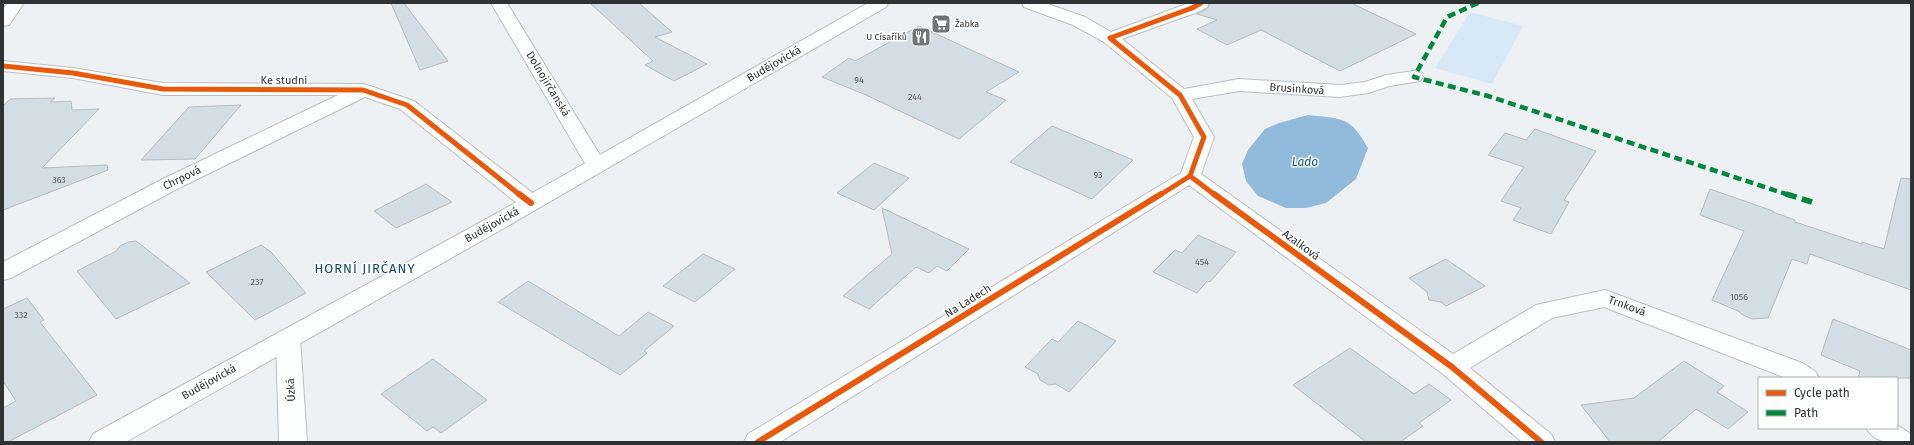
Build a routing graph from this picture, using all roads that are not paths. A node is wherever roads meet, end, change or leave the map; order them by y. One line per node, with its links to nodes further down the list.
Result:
1 (16, 3): 6 (street)
2 (499, 3): 12 (street, Dolnojirčanská)
3 (880, 3): 12 (street, Budějovická)
4 (1030, 3): 7 (street)
5 (1201, 3): 7 (street)
6 (3, 20)
7 (1110, 38): 11 (street)
8 (3, 66): 10 (street, Ke studni)
9 (1414, 77): 11 (street, Brusinková)
10 (363, 90): 14 (street, Ke studni); 15 (street, Chrpová)
11 (1180, 95): 13 (street)
12 (596, 165): 14 (street, Budějovická)
13 (1190, 176): 17 (street, Azalková); 22 (street, Na Ladech)
14 (531, 203): 16 (street, Budějovická)
15 (3, 272)
16 (288, 338): 20 (street, Budějovická); 21 (street, Úzká)
17 (1452, 367): 18 (street, Trnková); 23 (street, Azalková)
18 (1804, 377)
19 (1882, 429): 24 (street)
20 (103, 442)
21 (293, 442)
22 (758, 442)
23 (1541, 442)
24 (1901, 442)

